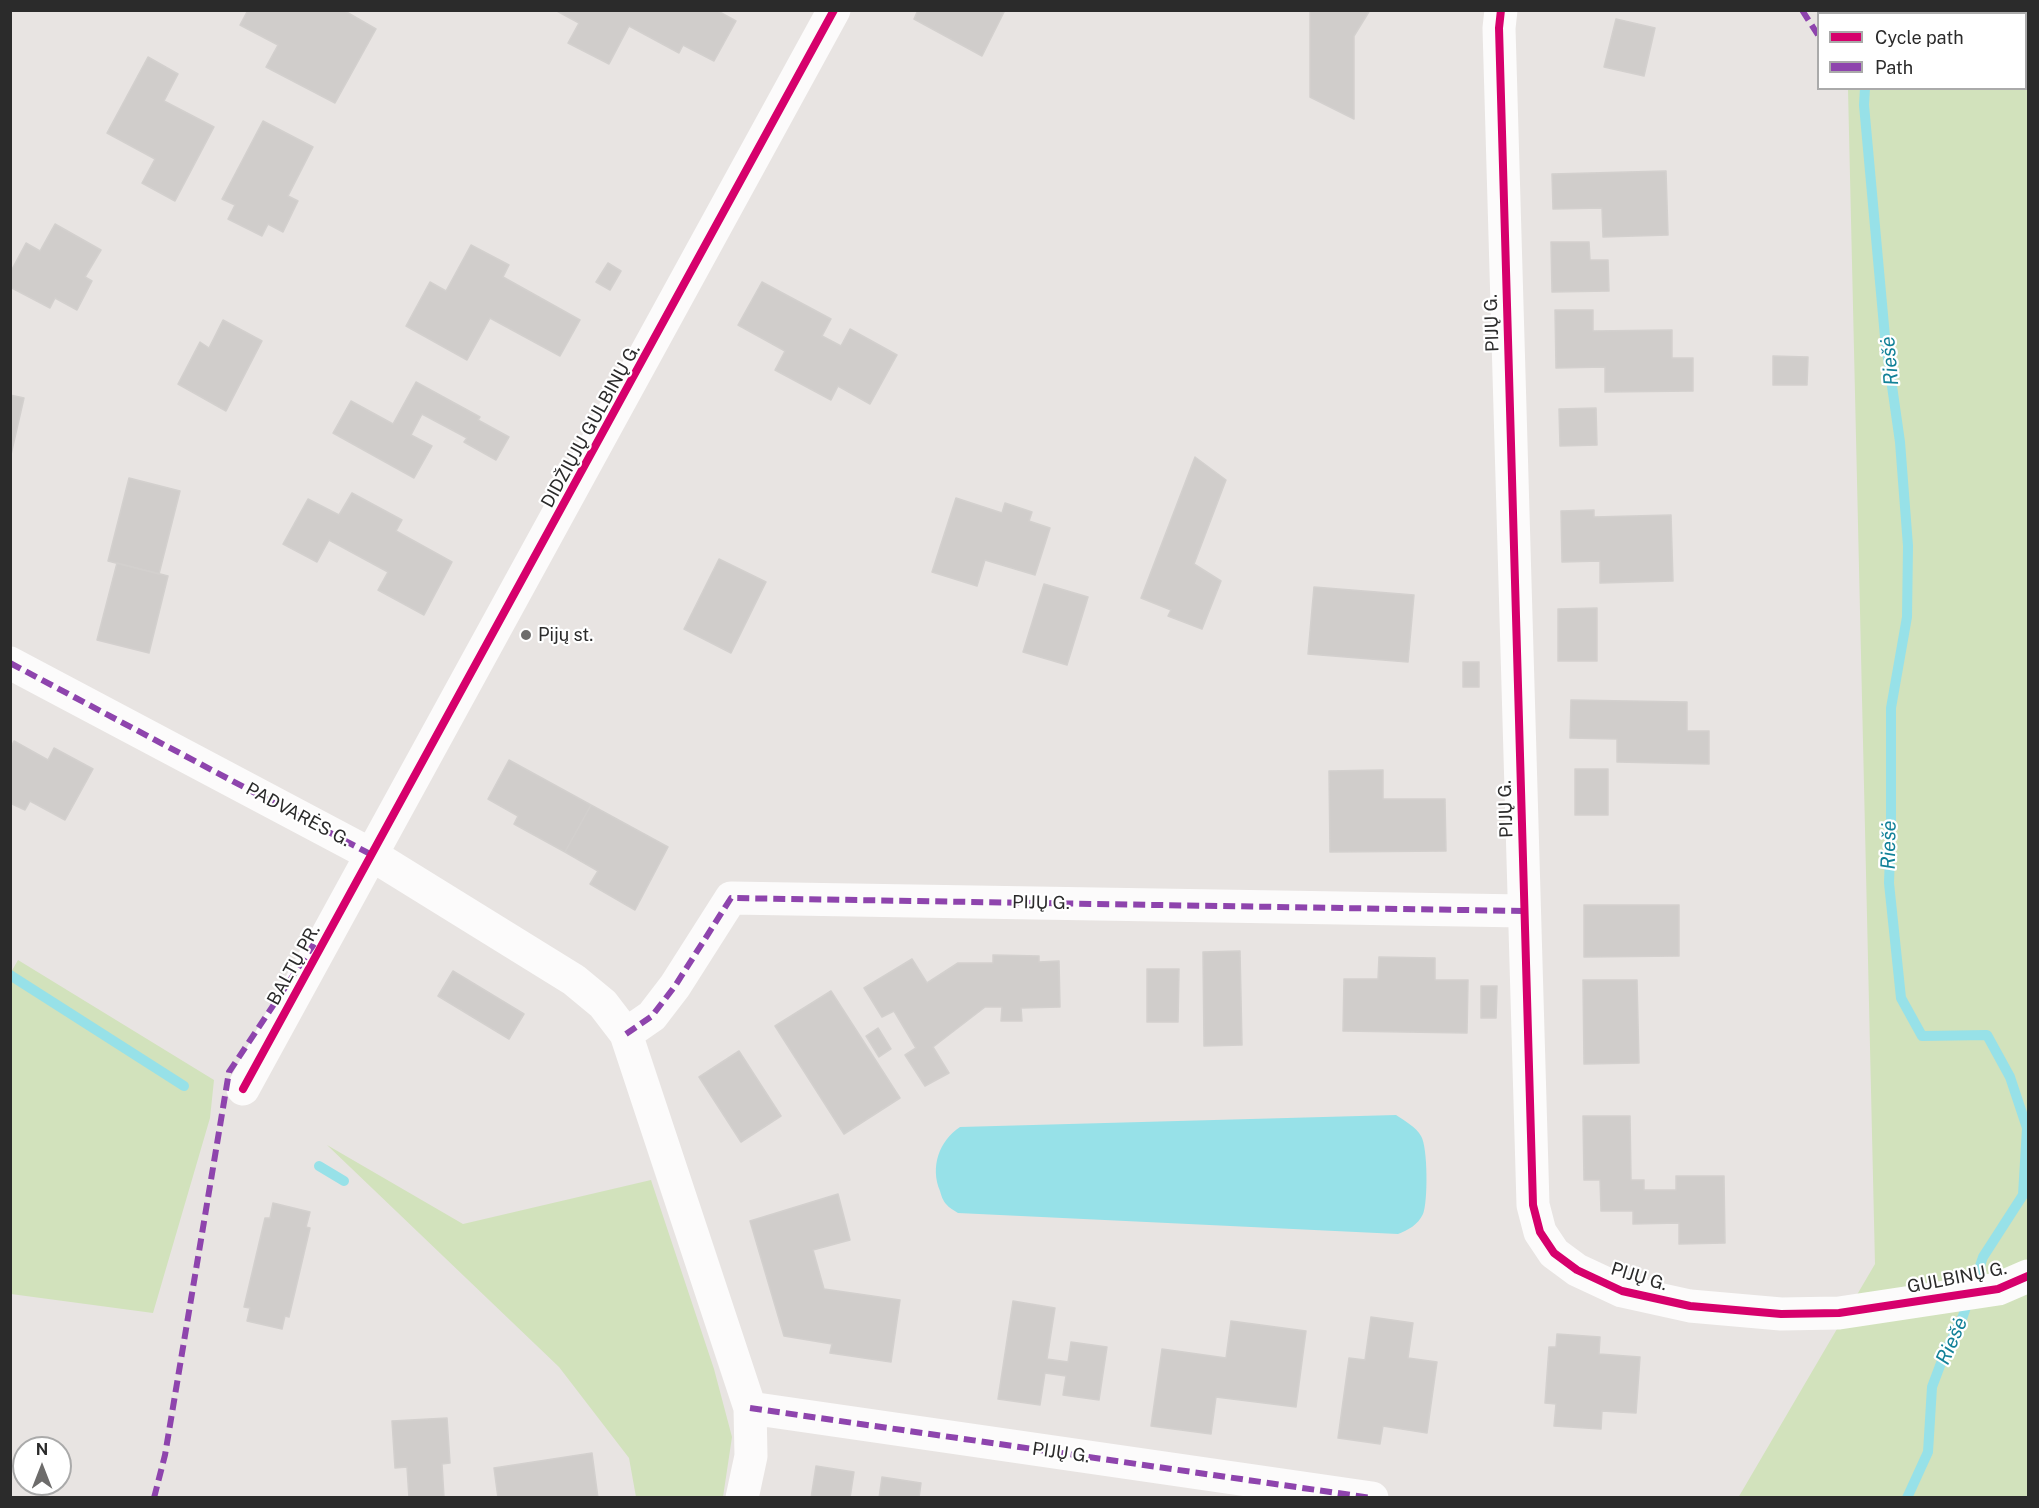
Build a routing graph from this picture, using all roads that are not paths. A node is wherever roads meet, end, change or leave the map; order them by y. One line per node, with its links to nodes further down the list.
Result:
1 (834, 10): 4 (street, DIDŽIŲJŲ GULBINŲ G.)
2 (1501, 10): 5 (street, PIJŲ G.)
3 (10, 663): 4 (street, PADVARĖS G.)
4 (372, 855): 6 (street, PADVARĖS G.); 7 (street, BALTŲ PR.)
5 (1524, 911): 6 (street, PIJŲ G.); 9 (street, PIJŲ G.)
6 (626, 1034): 10 (street, PADVARĖS G.)
7 (243, 1089)
8 (2028, 1276): 9 (street, GULBINŲ G.)
9 (1890, 1306)
10 (750, 1408): 11 (street, PADVARĖS G.); 12 (street, PIJŲ G.)
11 (742, 1497)
12 (1372, 1497)

